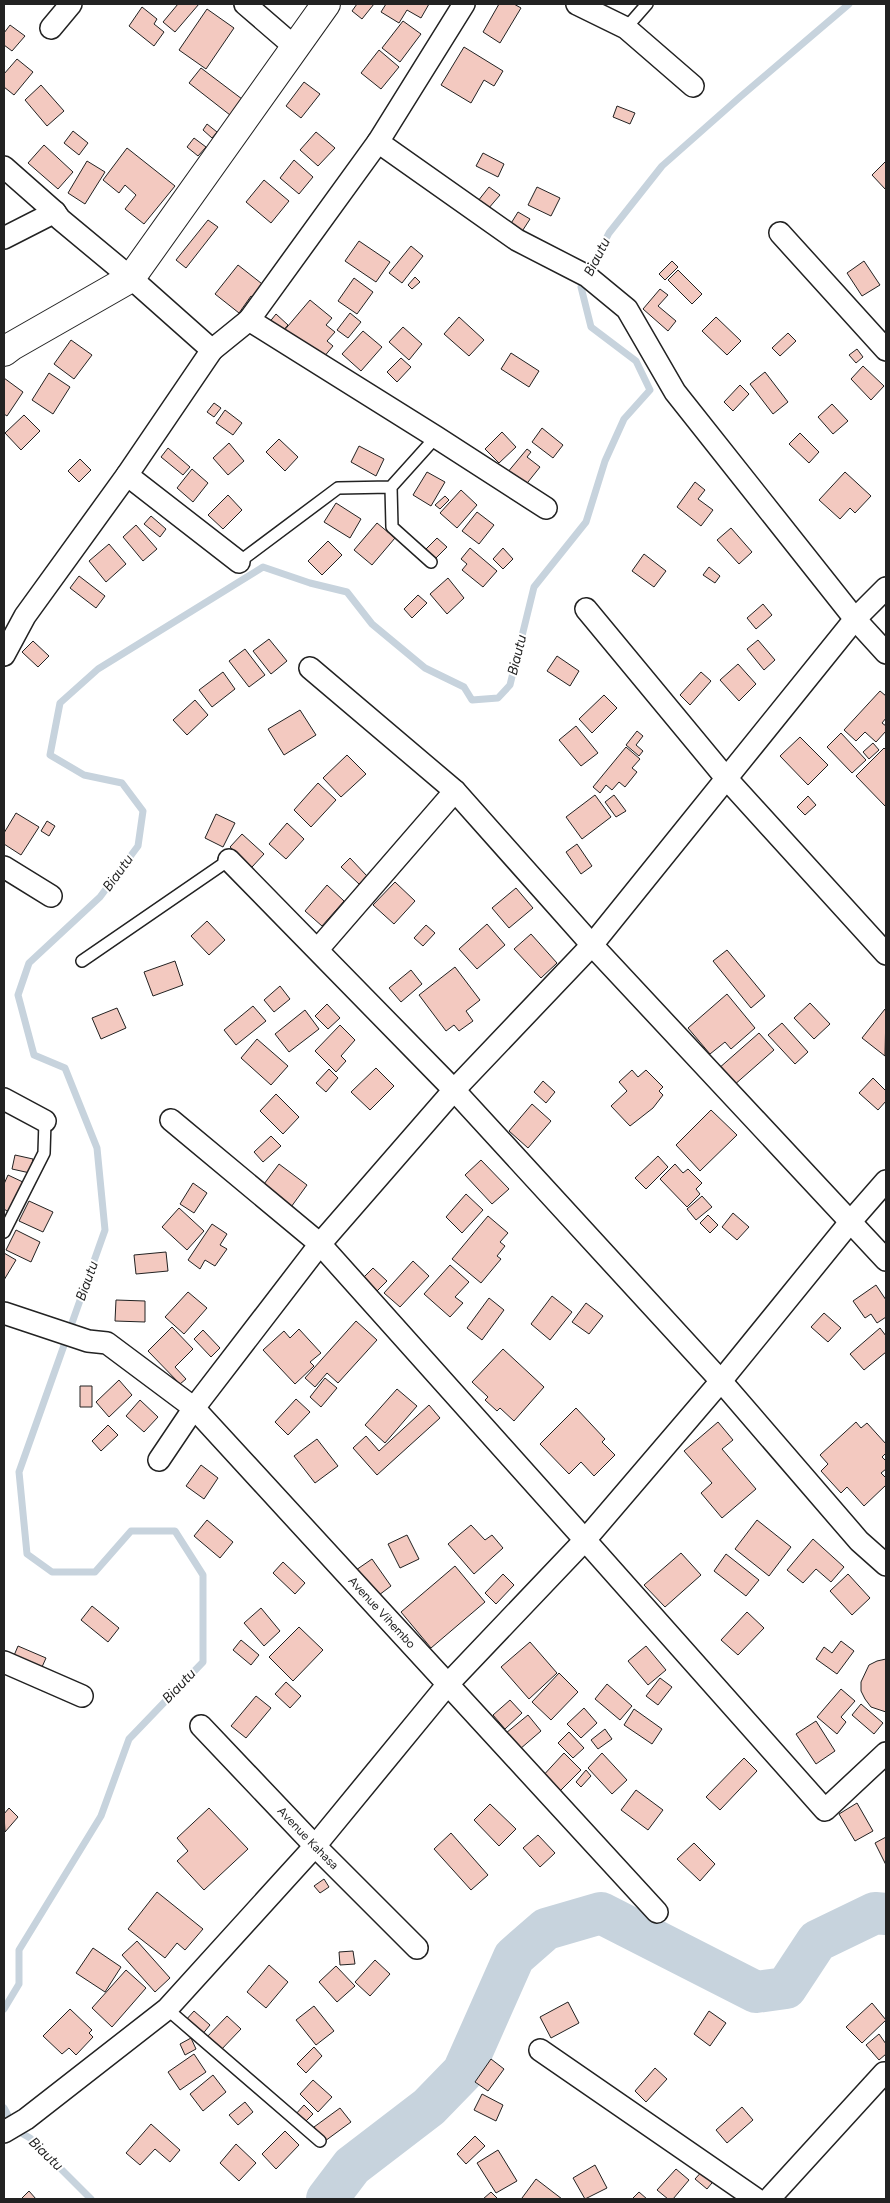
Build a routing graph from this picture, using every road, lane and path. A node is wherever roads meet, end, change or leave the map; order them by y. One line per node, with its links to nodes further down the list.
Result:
1 (71, 4): 7 (street)
2 (245, 4): 9 (street)
3 (326, 4): 9 (street)
4 (464, 4): 11 (street)
5 (577, 4): 8 (street)
6 (647, 4): 8 (lane)
7 (51, 28)
8 (626, 28): 10 (street)
9 (296, 48): 16 (street)
10 (693, 86)
11 (378, 142): 17 (street); 29 (street)
12 (4, 167): 13 (street)
13 (55, 212): 15 (street); 16 (street)
14 (780, 233): 19 (street)
15 (4, 238)
16 (131, 278): 18 (street); 20 (street)
17 (249, 320): 18 (street); 21 (street)
18 (212, 350): 22 (street)
19 (886, 350)
20 (4, 352)
21 (436, 437): 23 (lane); 24 (street)
22 (127, 475): 25 (street); 31 (street)
23 (391, 487): 25 (lane); 26 (lane)
24 (546, 508)
25 (239, 562)
26 (431, 562)
27 (886, 588): 29 (street)
28 (586, 609): 33 (street)
29 (856, 619): 30 (street); 33 (street)
30 (886, 653)
31 (4, 655)
32 (310, 668): 34 (street)
33 (726, 778): 38 (street); 40 (street)
34 (455, 791): 38 (street); 39 (street)
35 (229, 860): 39 (street); 41 (lane)
36 (4, 867): 37 (street)
37 (51, 896)
38 (592, 945): 42 (street); 47 (street)
39 (318, 949): 42 (street)
40 (886, 954)
41 (82, 961)
42 (454, 1090): 49 (street); 52 (street)
43 (4, 1099): 45 (street)
44 (171, 1120): 49 (street)
45 (45, 1122): 48 (lane)
46 (886, 1180): 47 (street)
47 (851, 1221): 50 (street); 52 (street)
48 (4, 1232)
49 (320, 1244): 53 (street); 55 (street)
50 (886, 1260)
51 (4, 1313): 53 (street, Avenue Vihembo)
52 (721, 1381): 55 (street); 56 (street)
53 (194, 1408): 54 (street); 58 (street, Avenue Vihembo)
54 (159, 1460)
55 (585, 1540): 58 (street); 61 (street)
56 (886, 1565)
57 (4, 1662): 59 (street)
58 (448, 1684): 62 (street); 63 (street, Avenue Vihembo)
59 (82, 1696)
60 (201, 1726): 62 (street, Avenue Kahasa)
61 (886, 1753)
62 (315, 1846): 64 (street, Avenue Kahasa); 65 (street)
63 (657, 1912)
64 (417, 1948)
65 (167, 2009): 68 (street); 69 (lane)
66 (540, 2050): 70 (street)
67 (886, 2072): 71 (street)
68 (4, 2132)
69 (320, 2141)
70 (756, 2199)
71 (769, 2199)

